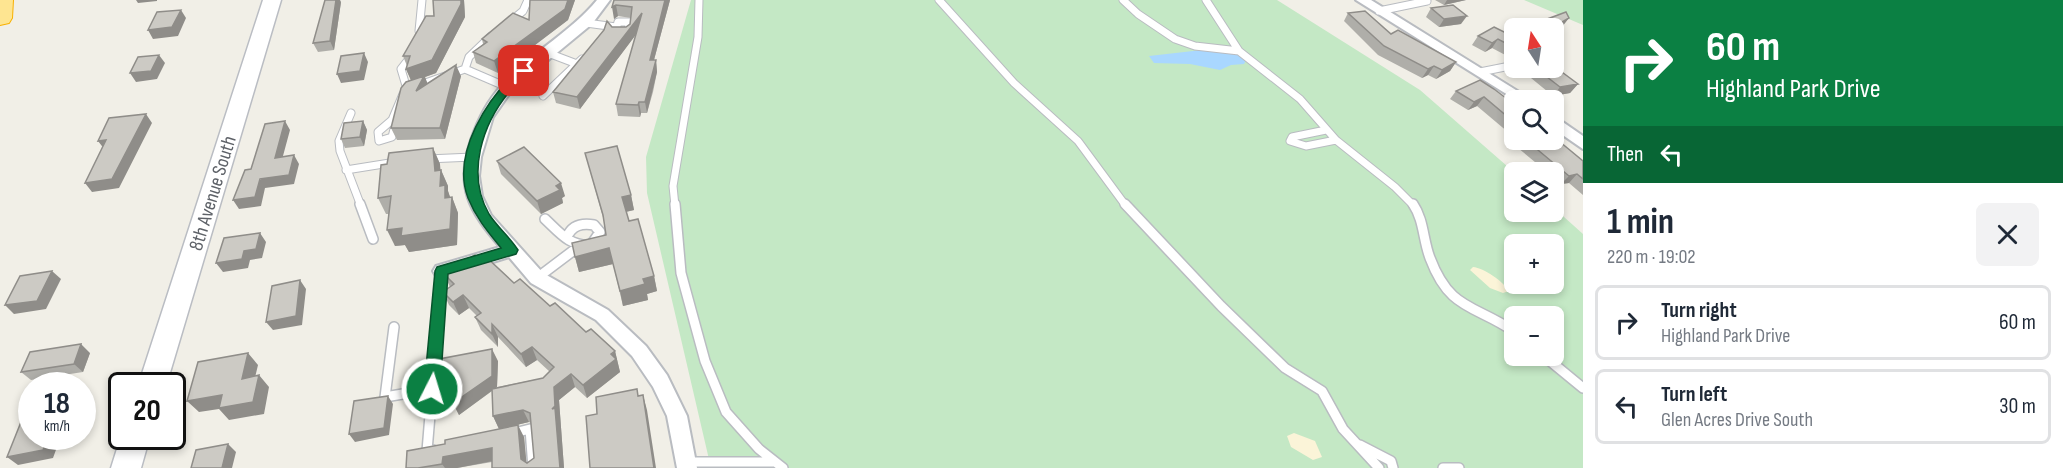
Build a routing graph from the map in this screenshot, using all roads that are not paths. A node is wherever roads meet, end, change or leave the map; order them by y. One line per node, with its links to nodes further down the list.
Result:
1 (1, 0): 13 (highway)
2 (272, 0): 49 (street, 8th Avenue South)
3 (422, 0): 26 (lane)
4 (528, 0): 14 (lane)
5 (604, 0): 15 (street)
6 (699, 0): 57 (lane)
7 (939, 0): 53 (lane)
8 (1123, 0): 18 (lane)
9 (1206, 0): 18 (lane)
10 (1362, 0): 12 (street)
11 (1427, 1): 12 (lane)
12 (1379, 11): 24 (street)
13 (0, 18)
14 (507, 23)
15 (586, 23): 16 (lane); 20 (street)
16 (617, 27)
17 (500, 30): 23 (lane)
18 (1239, 51): 31 (lane)
19 (589, 52): 21 (lane)
20 (548, 53): 21 (lane); 25 (street)
21 (577, 64): 28 (lane)
22 (1504, 67): 24 (lane)
23 (465, 69): 25 (lane); 26 (lane)
24 (1480, 72): 27 (street)
25 (507, 87): 35 (street)
26 (407, 89): 30 (lane)
27 (1509, 90)
28 (543, 96)
29 (351, 113): 38 (lane)
30 (392, 120)
31 (1326, 130): 33 (lane); 33 (lane)
32 (1564, 130): 34 (street)
33 (1336, 140): 46 (lane)
34 (1583, 144)
35 (473, 157): 37 (lane); 43 (street)
36 (408, 160): 38 (lane)
37 (417, 160)
38 (346, 170): 41 (lane)
39 (545, 219): 40 (lane)
40 (567, 237): 42 (lane); 42 (lane)
41 (373, 238)
42 (578, 247): 45 (lane)
43 (511, 250): 44 (street); 45 (street)
44 (442, 271): 51 (lane)
45 (537, 278): 56 (street)
46 (1504, 323)
47 (394, 327): 51 (lane)
48 (1556, 366): 50 (lane)
49 (156, 372)
50 (1583, 388)
51 (432, 389): 54 (lane)
52 (496, 436): 59 (lane)
53 (1357, 443): 60 (lane); 61 (lane)
54 (439, 448)
55 (132, 450): 58 (street)
56 (687, 465): 57 (lane)
57 (778, 466)
58 (126, 468)
59 (533, 468)
60 (1380, 468)
61 (1393, 468)
62 (1443, 468): 63 (lane)
63 (1459, 468)

